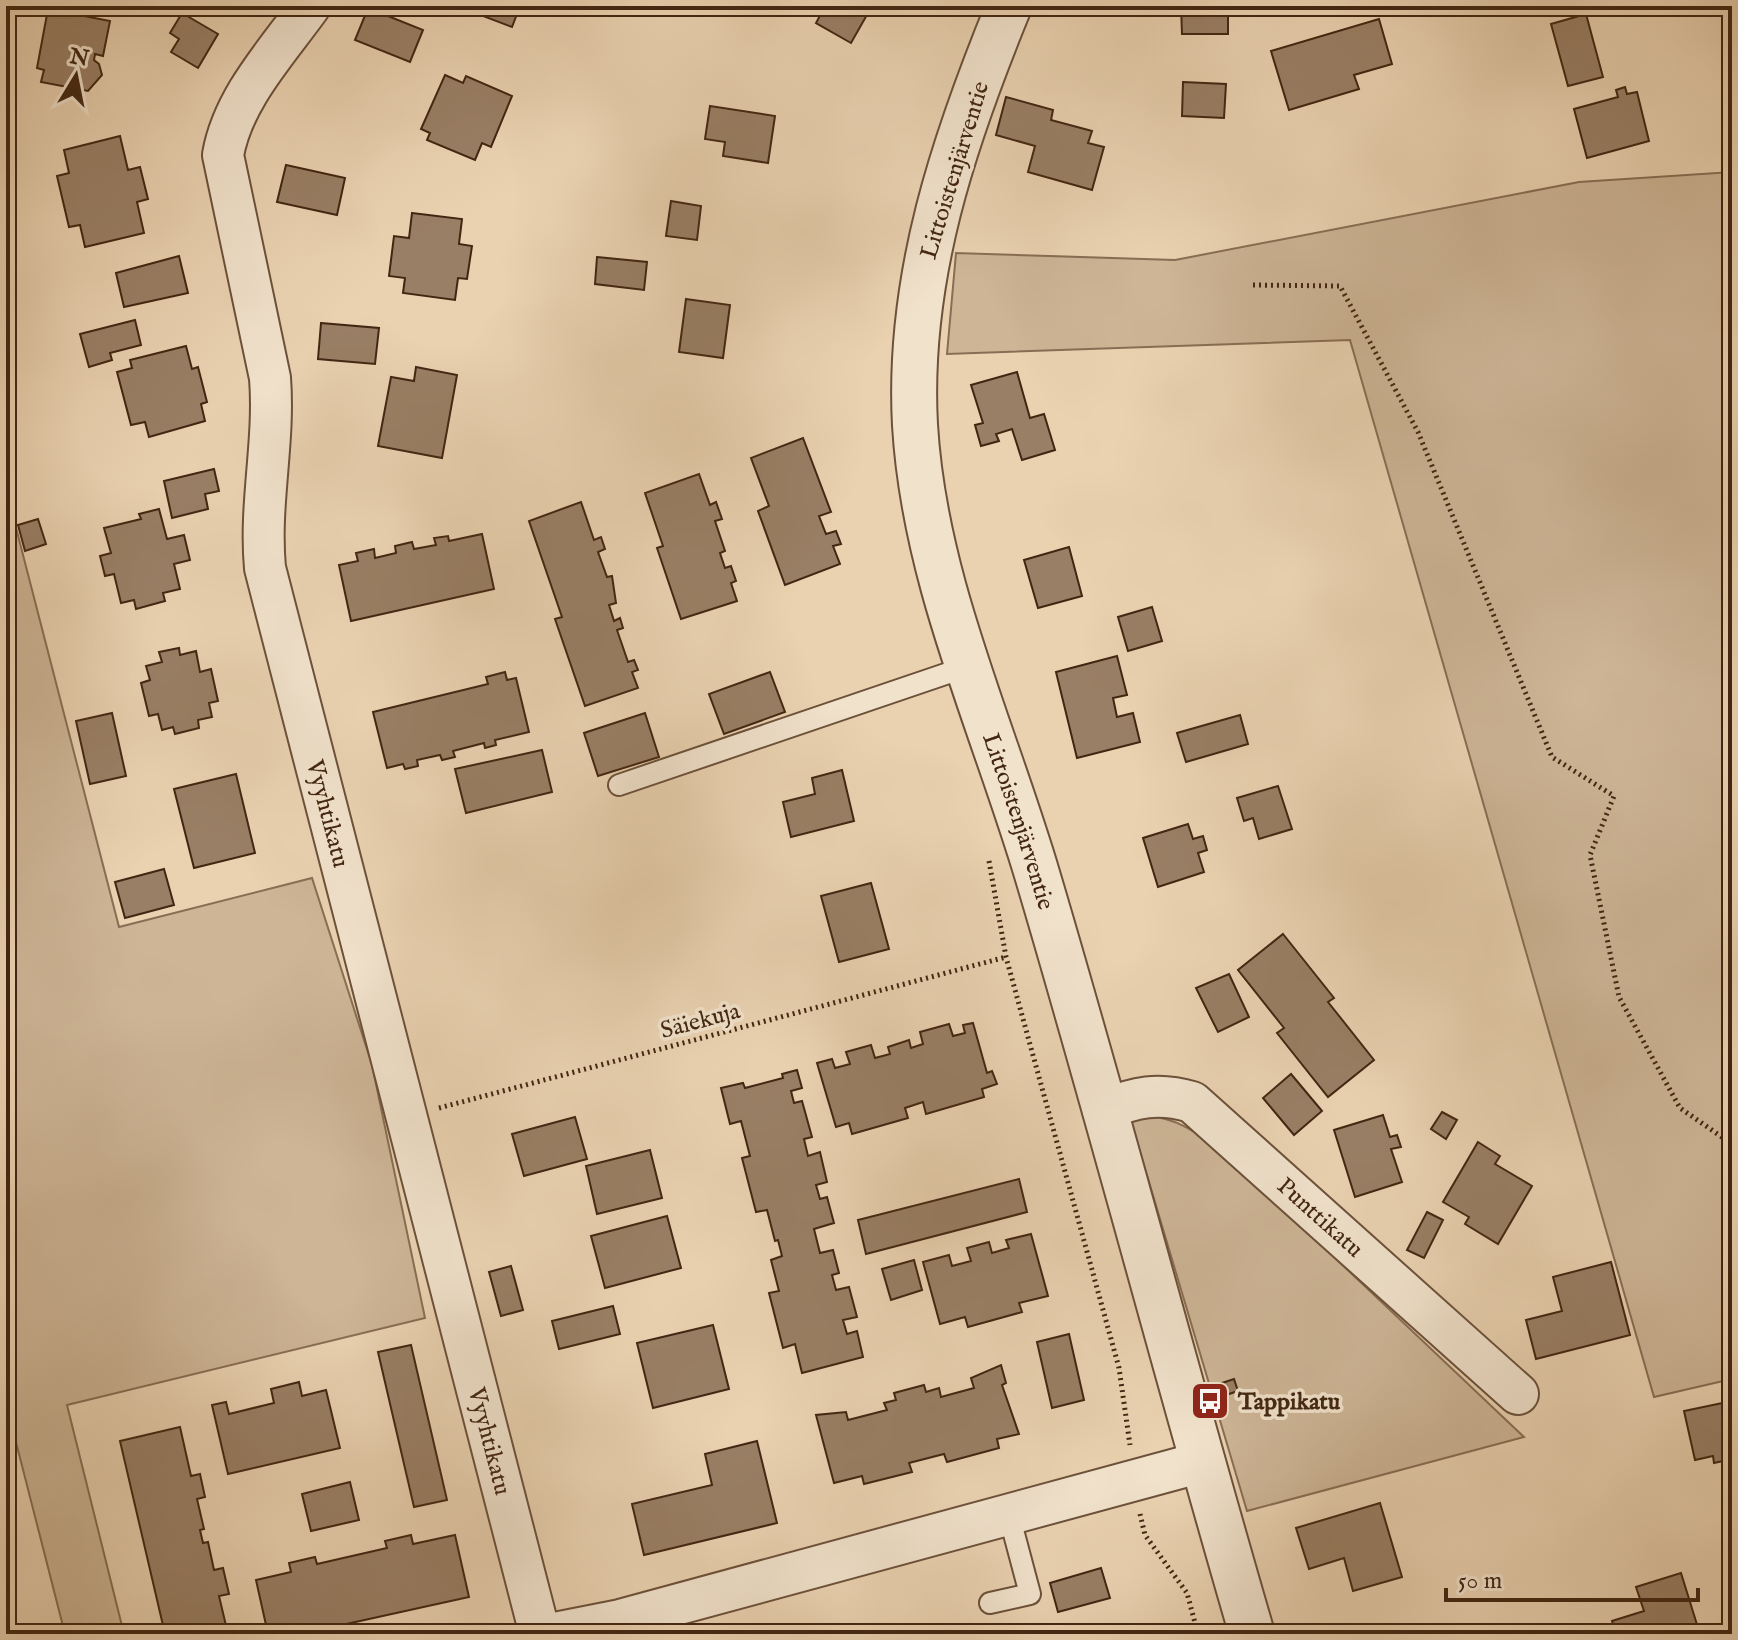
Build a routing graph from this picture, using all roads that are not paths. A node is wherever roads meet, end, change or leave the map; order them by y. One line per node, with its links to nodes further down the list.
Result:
1 (310, 6): 10 (street, Vyyhtikatu)
2 (1009, 6): 3 (street, Littoistenjärventie)
3 (969, 666): 4 (lane); 5 (street, Littoistenjärventie)
4 (619, 785)
5 (1103, 1110): 6 (street, Punttikatu); 7 (street, Littoistenjärventie)
6 (1518, 1394)
7 (1202, 1462): 8 (street); 12 (street, Littoistenjärventie)
8 (1009, 1515): 9 (lane); 11 (street)
9 (990, 1603)
10 (540, 1634)
11 (549, 1634)
12 (1252, 1634)

